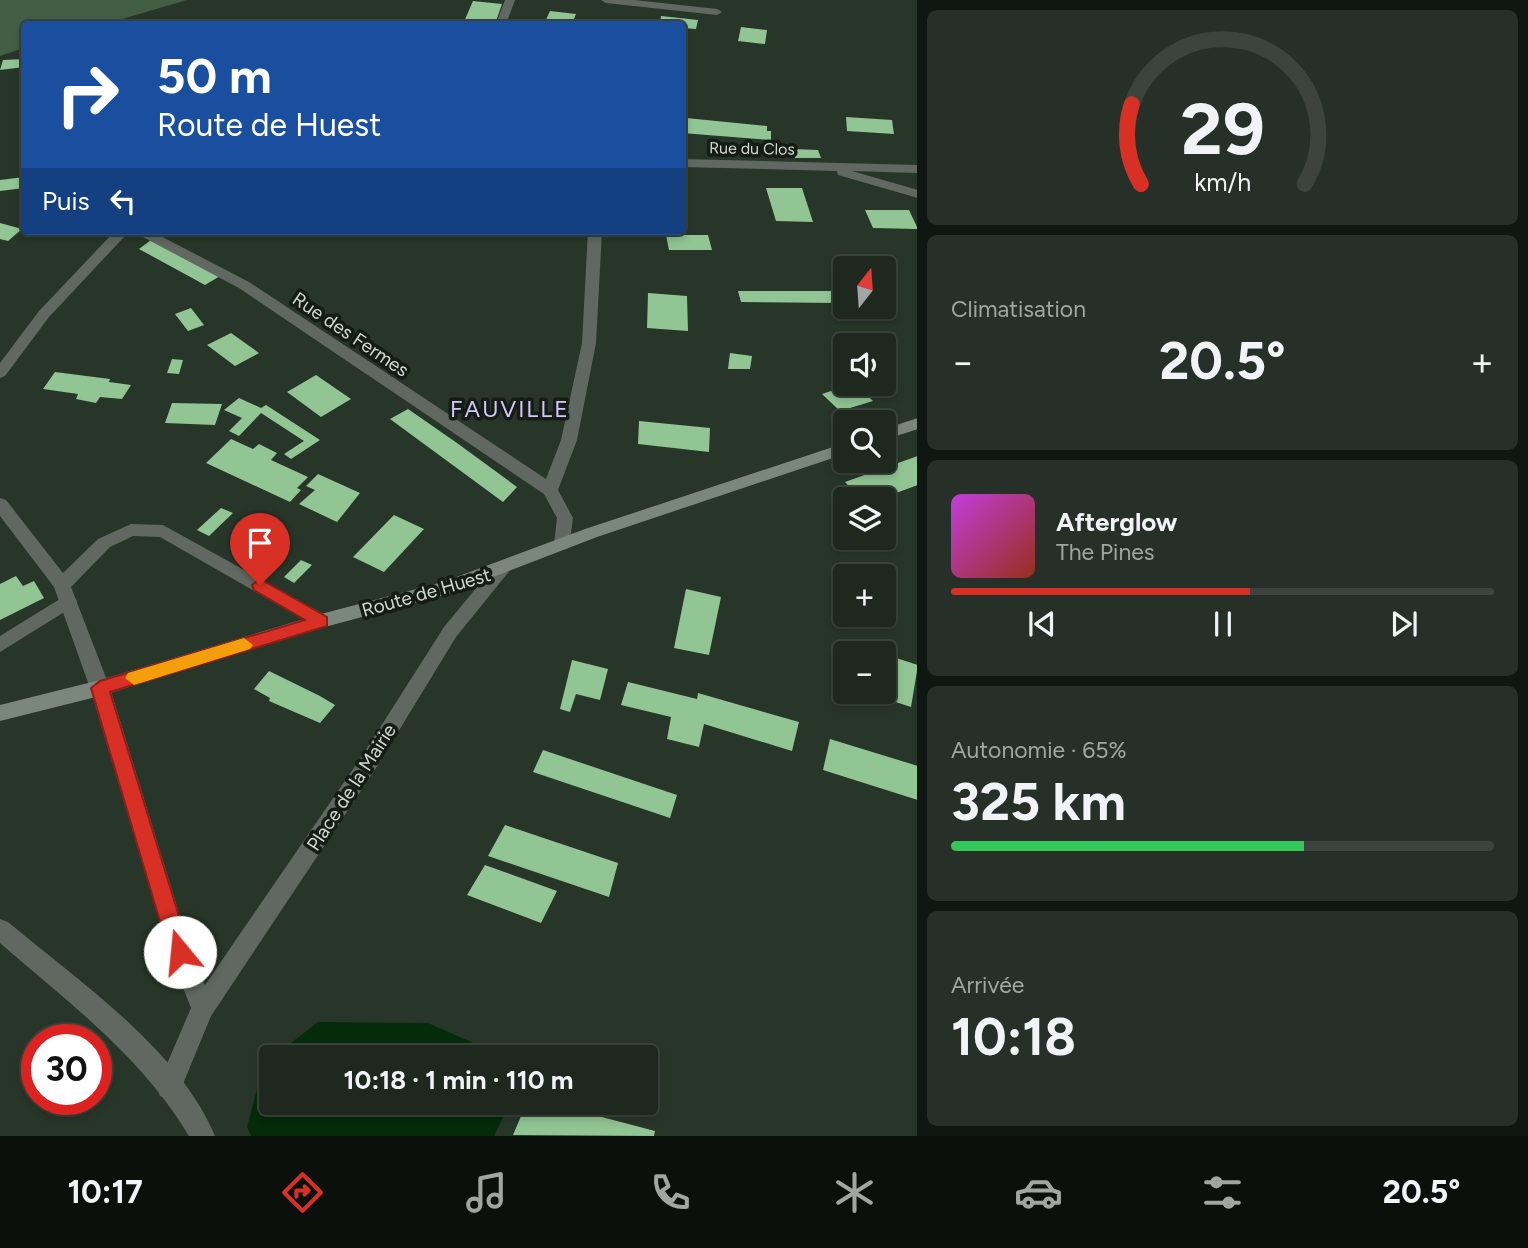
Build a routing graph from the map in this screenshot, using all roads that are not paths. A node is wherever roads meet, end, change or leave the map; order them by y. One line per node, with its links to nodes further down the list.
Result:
1 (510, 0): 4 (street)
2 (606, 0): 3 (street)
3 (717, 12)
4 (503, 21)
5 (686, 163): 6 (street, Rue du Clos)
6 (822, 165): 7 (street, Rue du Clos); 8 (street, Rue du Clos)
7 (917, 169)
8 (917, 194)
9 (121, 235): 12 (street)
10 (149, 235): 16 (street, Rue des Fermes)
11 (595, 235): 16 (street)
12 (0, 373)
13 (917, 423): 14 (main road)
14 (896, 431)
15 (833, 452): 18 (main road, Route de Huest)
16 (550, 490): 18 (street)
17 (0, 504): 20 (street)
18 (563, 544): 19 (main road, Route de Huest)
19 (502, 569): 21 (main road, Route de Huest); 26 (street, Place de la Mairie)
20 (65, 593): 21 (street); 22 (street); 23 (street)
21 (321, 621): 23 (main road, Route de Huest)
22 (0, 645)
23 (100, 688): 24 (main road, Route de Huest); 26 (street)
24 (0, 713)
25 (0, 929): 27 (street)
26 (203, 1008): 27 (street, Place de la Mairie)
27 (169, 1087): 28 (street)
28 (203, 1136)

